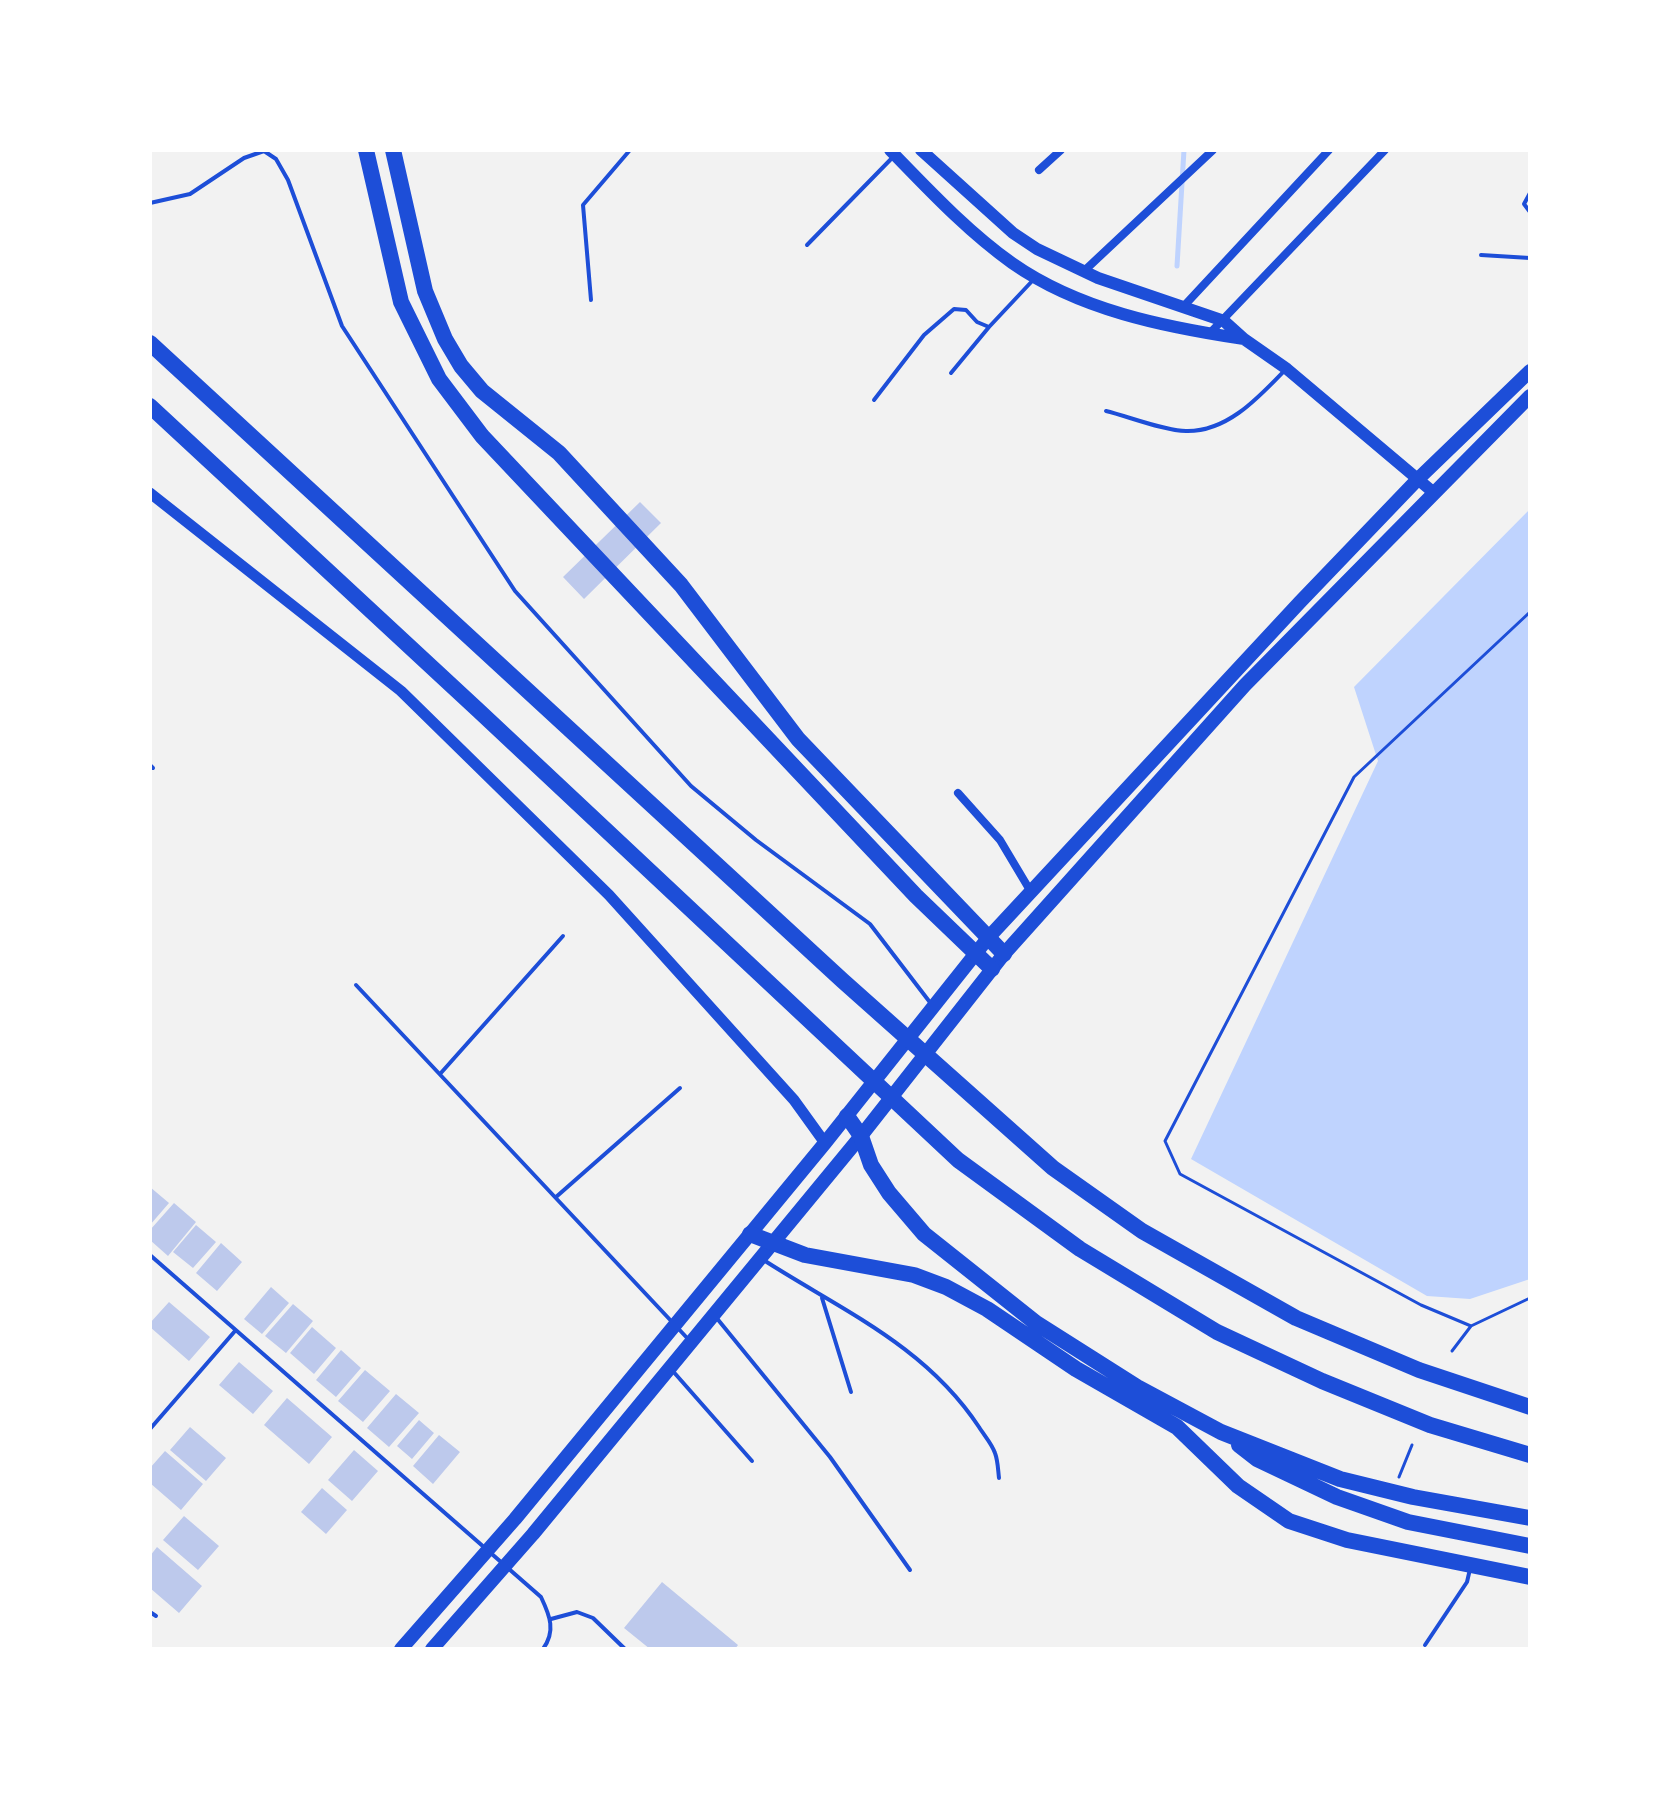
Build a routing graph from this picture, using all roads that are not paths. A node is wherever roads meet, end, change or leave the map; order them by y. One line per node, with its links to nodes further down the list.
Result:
1 (366, 150): 40 (highway)
2 (393, 150): 39 (highway)
3 (630, 150): 19 (lane)
4 (921, 150): 17 (main road)
5 (1061, 150): 10 (street)
6 (1213, 150): 17 (street)
7 (1329, 150): 20 (street)
8 (1385, 150): 21 (street)
9 (892, 153): 14 (lane); 18 (main road)
10 (1039, 170)
11 (1530, 193): 13 (lane)
12 (150, 203): 44 (lane)
13 (1530, 212)
14 (807, 245)
15 (1481, 255): 16 (lane)
16 (1530, 258)
17 (1083, 272): 20 (main road)
18 (1036, 276): 22 (lane); 23 (main road)
19 (591, 300)
20 (1183, 307): 21 (main road)
21 (1224, 321): 23 (street); 24 (main road)
22 (989, 327): 28 (lane); 30 (lane)
23 (1209, 334): 24 (main road)
24 (1244, 339): 26 (main road)
25 (152, 344): 62 (highway)
26 (1287, 369): 32 (lane); 33 (main road)
27 (1530, 371): 33 (main road)
28 (951, 373)
29 (1530, 396): 34 (main road)
30 (874, 400)
31 (150, 406): 66 (highway)
32 (1106, 411)
33 (1417, 480): 34 (main road); 37 (main road)
34 (1433, 492): 41 (main road)
35 (150, 493): 49 (street)
36 (958, 793): 37 (street)
37 (1031, 892): 39 (main road)
38 (563, 936): 45 (lane)
39 (988, 938): 40 (main road); 41 (highway)
40 (975, 953): 42 (highway); 44 (main road)
41 (1004, 954): 42 (main road)
42 (992, 969): 48 (main road)
43 (356, 985): 45 (lane)
44 (933, 1007): 47 (main road)
45 (440, 1074): 50 (lane)
46 (680, 1088): 50 (lane)
47 (847, 1116): 48 (highway); 49 (main road)
48 (861, 1136): 52 (main road); 63 (highway)
49 (825, 1143): 51 (main road)
50 (556, 1197): 57 (lane)
51 (750, 1234): 52 (highway); 57 (main road)
52 (772, 1244): 54 (main road); 63 (highway)
53 (150, 1255): 58 (lane)
54 (760, 1258): 55 (lane); 56 (main road)
55 (822, 1298): 61 (lane); 68 (lane)
56 (713, 1314): 59 (main road); 74 (lane)
57 (675, 1324): 59 (lane); 71 (main road)
58 (235, 1331): 64 (lane); 71 (lane)
59 (691, 1342): 60 (main road)
60 (670, 1368): 67 (lane); 72 (main road)
61 (851, 1392)
62 (1530, 1407)
63 (1181, 1419): 65 (highway); 73 (highway)
64 (150, 1429)
65 (1221, 1432): 69 (highway); 70 (highway)
66 (1530, 1455)
67 (752, 1461)
68 (999, 1478)
69 (1530, 1518)
70 (1530, 1546)
71 (488, 1550): 72 (lane); 80 (main road)
72 (506, 1565): 78 (lane); 81 (main road)
73 (1471, 1566): 75 (highway); 79 (lane)
74 (910, 1570)
75 (1530, 1577)
76 (150, 1612): 77 (lane)
77 (156, 1616)
78 (551, 1619): 82 (lane); 83 (lane)
79 (1425, 1645)
80 (401, 1649)
81 (432, 1649)
82 (543, 1649)
83 (625, 1649)

